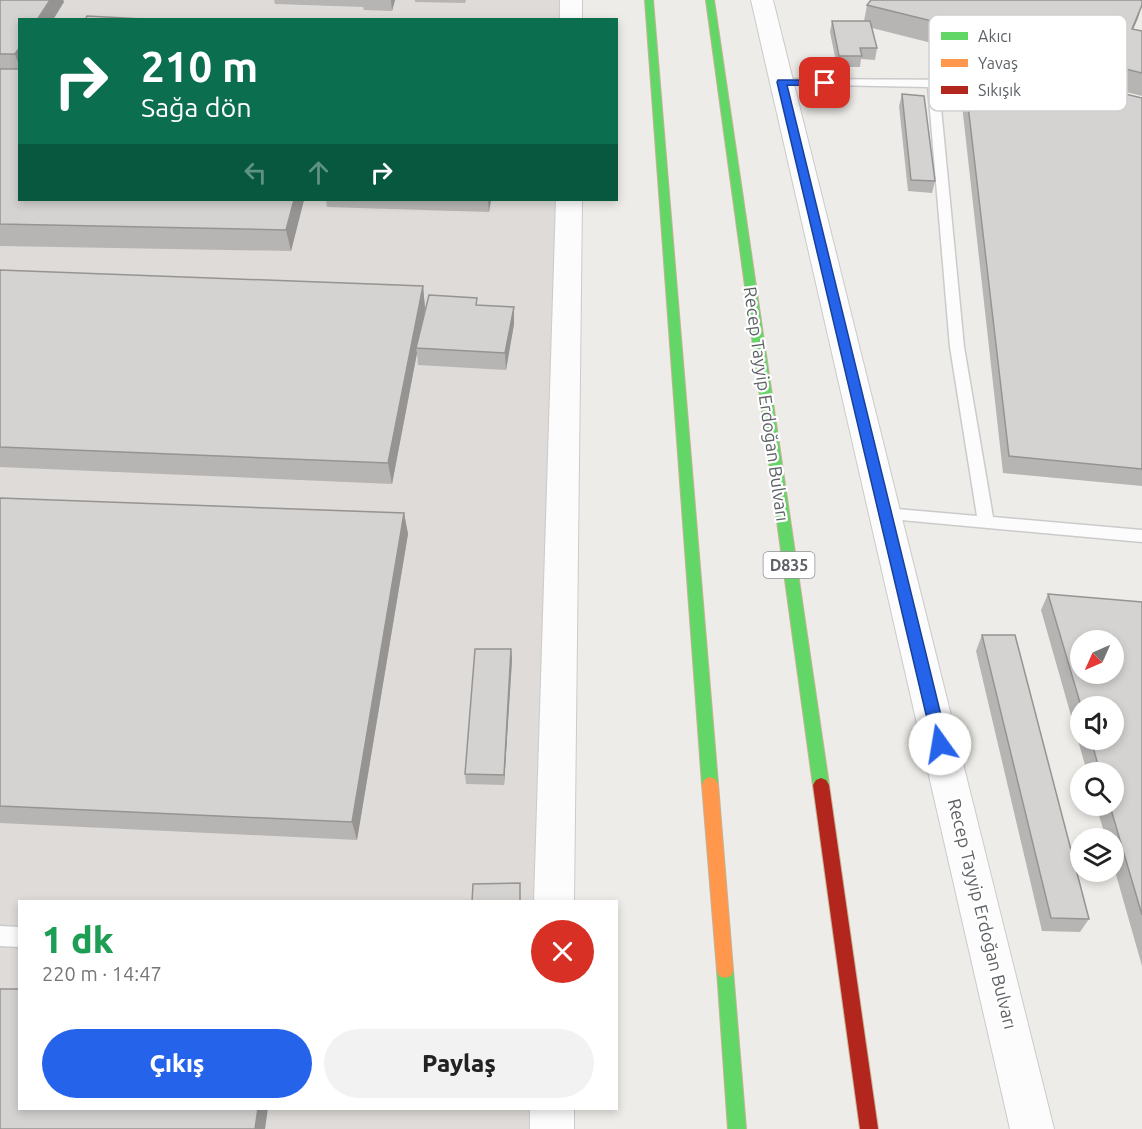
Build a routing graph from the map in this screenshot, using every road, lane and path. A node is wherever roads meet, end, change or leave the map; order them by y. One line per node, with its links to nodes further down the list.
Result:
1 (571, 0): 5 (street)
2 (649, 0): 18 (highway)
3 (710, 0): 19 (highway, Recep Tayyip Erdoğan Bulvarı / D835)
4 (762, 0): 6 (street, Recep Tayyip Erdoğan Bulvarı)
5 (571, 18)
6 (781, 82): 7 (lane); 10 (street, Recep Tayyip Erdoğan Bulvarı)
7 (929, 84)
8 (935, 111): 11 (lane)
9 (569, 201): 13 (street)
10 (885, 514): 11 (lane); 20 (street, Recep Tayyip Erdoğan Bulvarı)
11 (986, 522): 12 (lane)
12 (1142, 536)
13 (554, 900)
14 (0, 936): 15 (lane)
15 (18, 937)
16 (552, 1110): 17 (street)
17 (552, 1129)
18 (737, 1129)
19 (869, 1129)
20 (1032, 1129)

